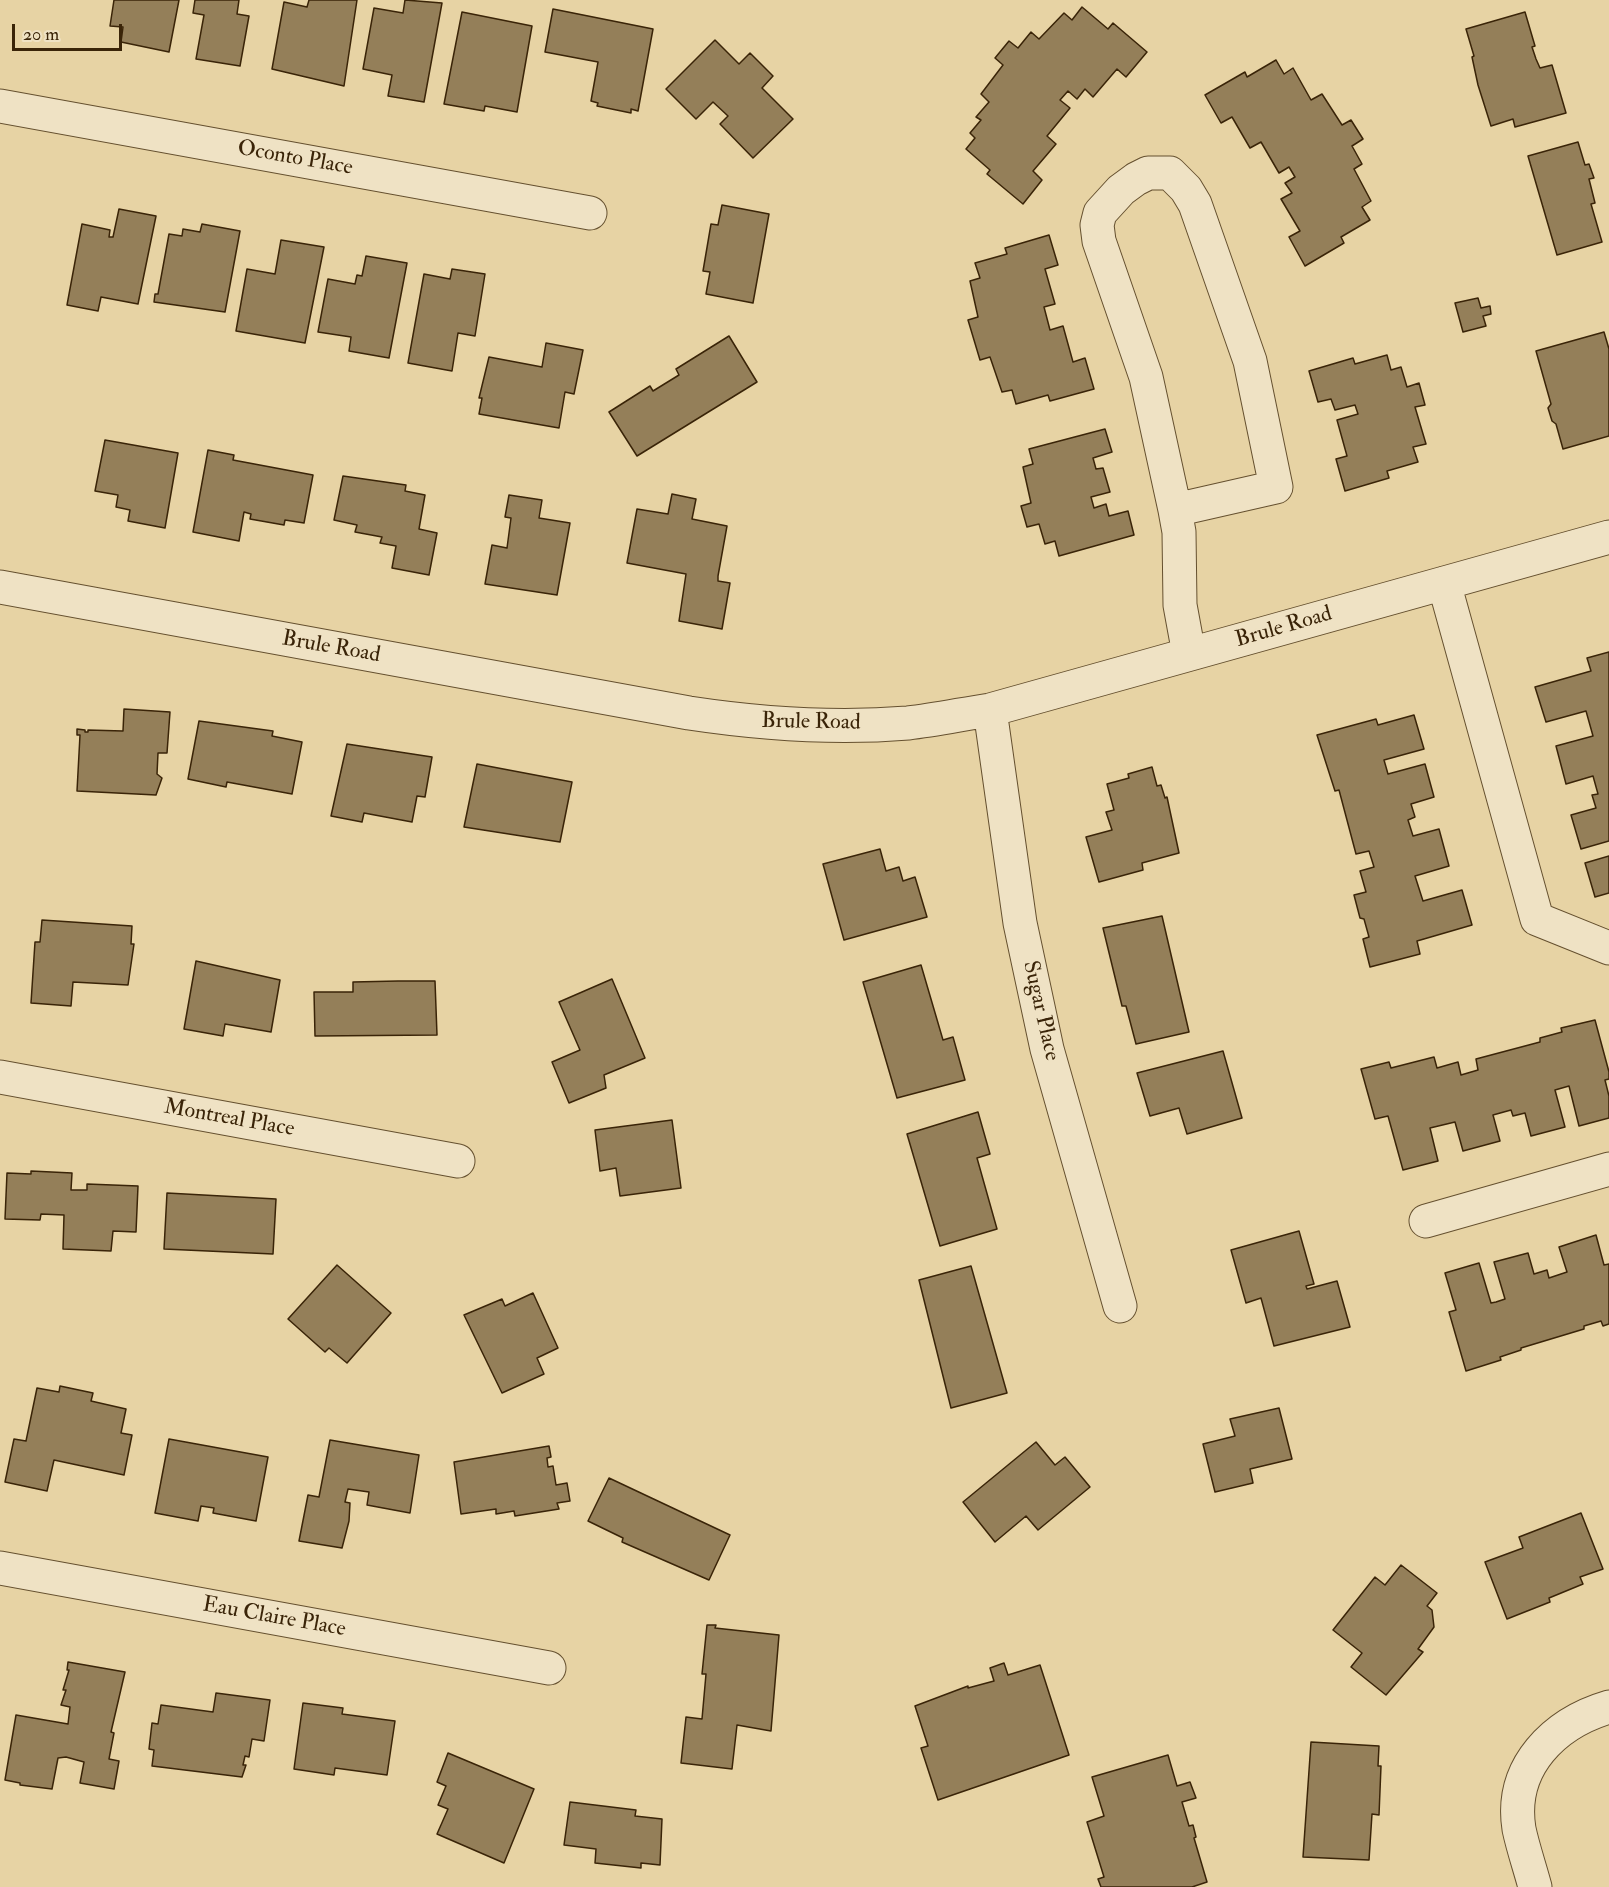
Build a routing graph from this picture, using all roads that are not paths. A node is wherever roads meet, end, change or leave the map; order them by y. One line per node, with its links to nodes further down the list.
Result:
1 (0, 105): 2 (street, Oconto Place)
2 (590, 213)
3 (1175, 510): 3 (street); 7 (street)
4 (1609, 537): 5 (street, Brule Road)
5 (1444, 583): 7 (street, Brule Road); 9 (street)
6 (0, 587): 8 (street, Brule Road)
7 (1190, 654): 8 (street, Brule Road)
8 (990, 710): 14 (street, Sugar Place)
9 (1609, 948)
10 (0, 1077): 11 (street, Montreal Place)
11 (458, 1161)
12 (1609, 1169): 13 (street)
13 (1426, 1221)
14 (1120, 1306)
15 (0, 1568): 16 (street, Eau Claire Place)
16 (549, 1668)
17 (1609, 1707): 18 (street)
18 (1535, 1887)

